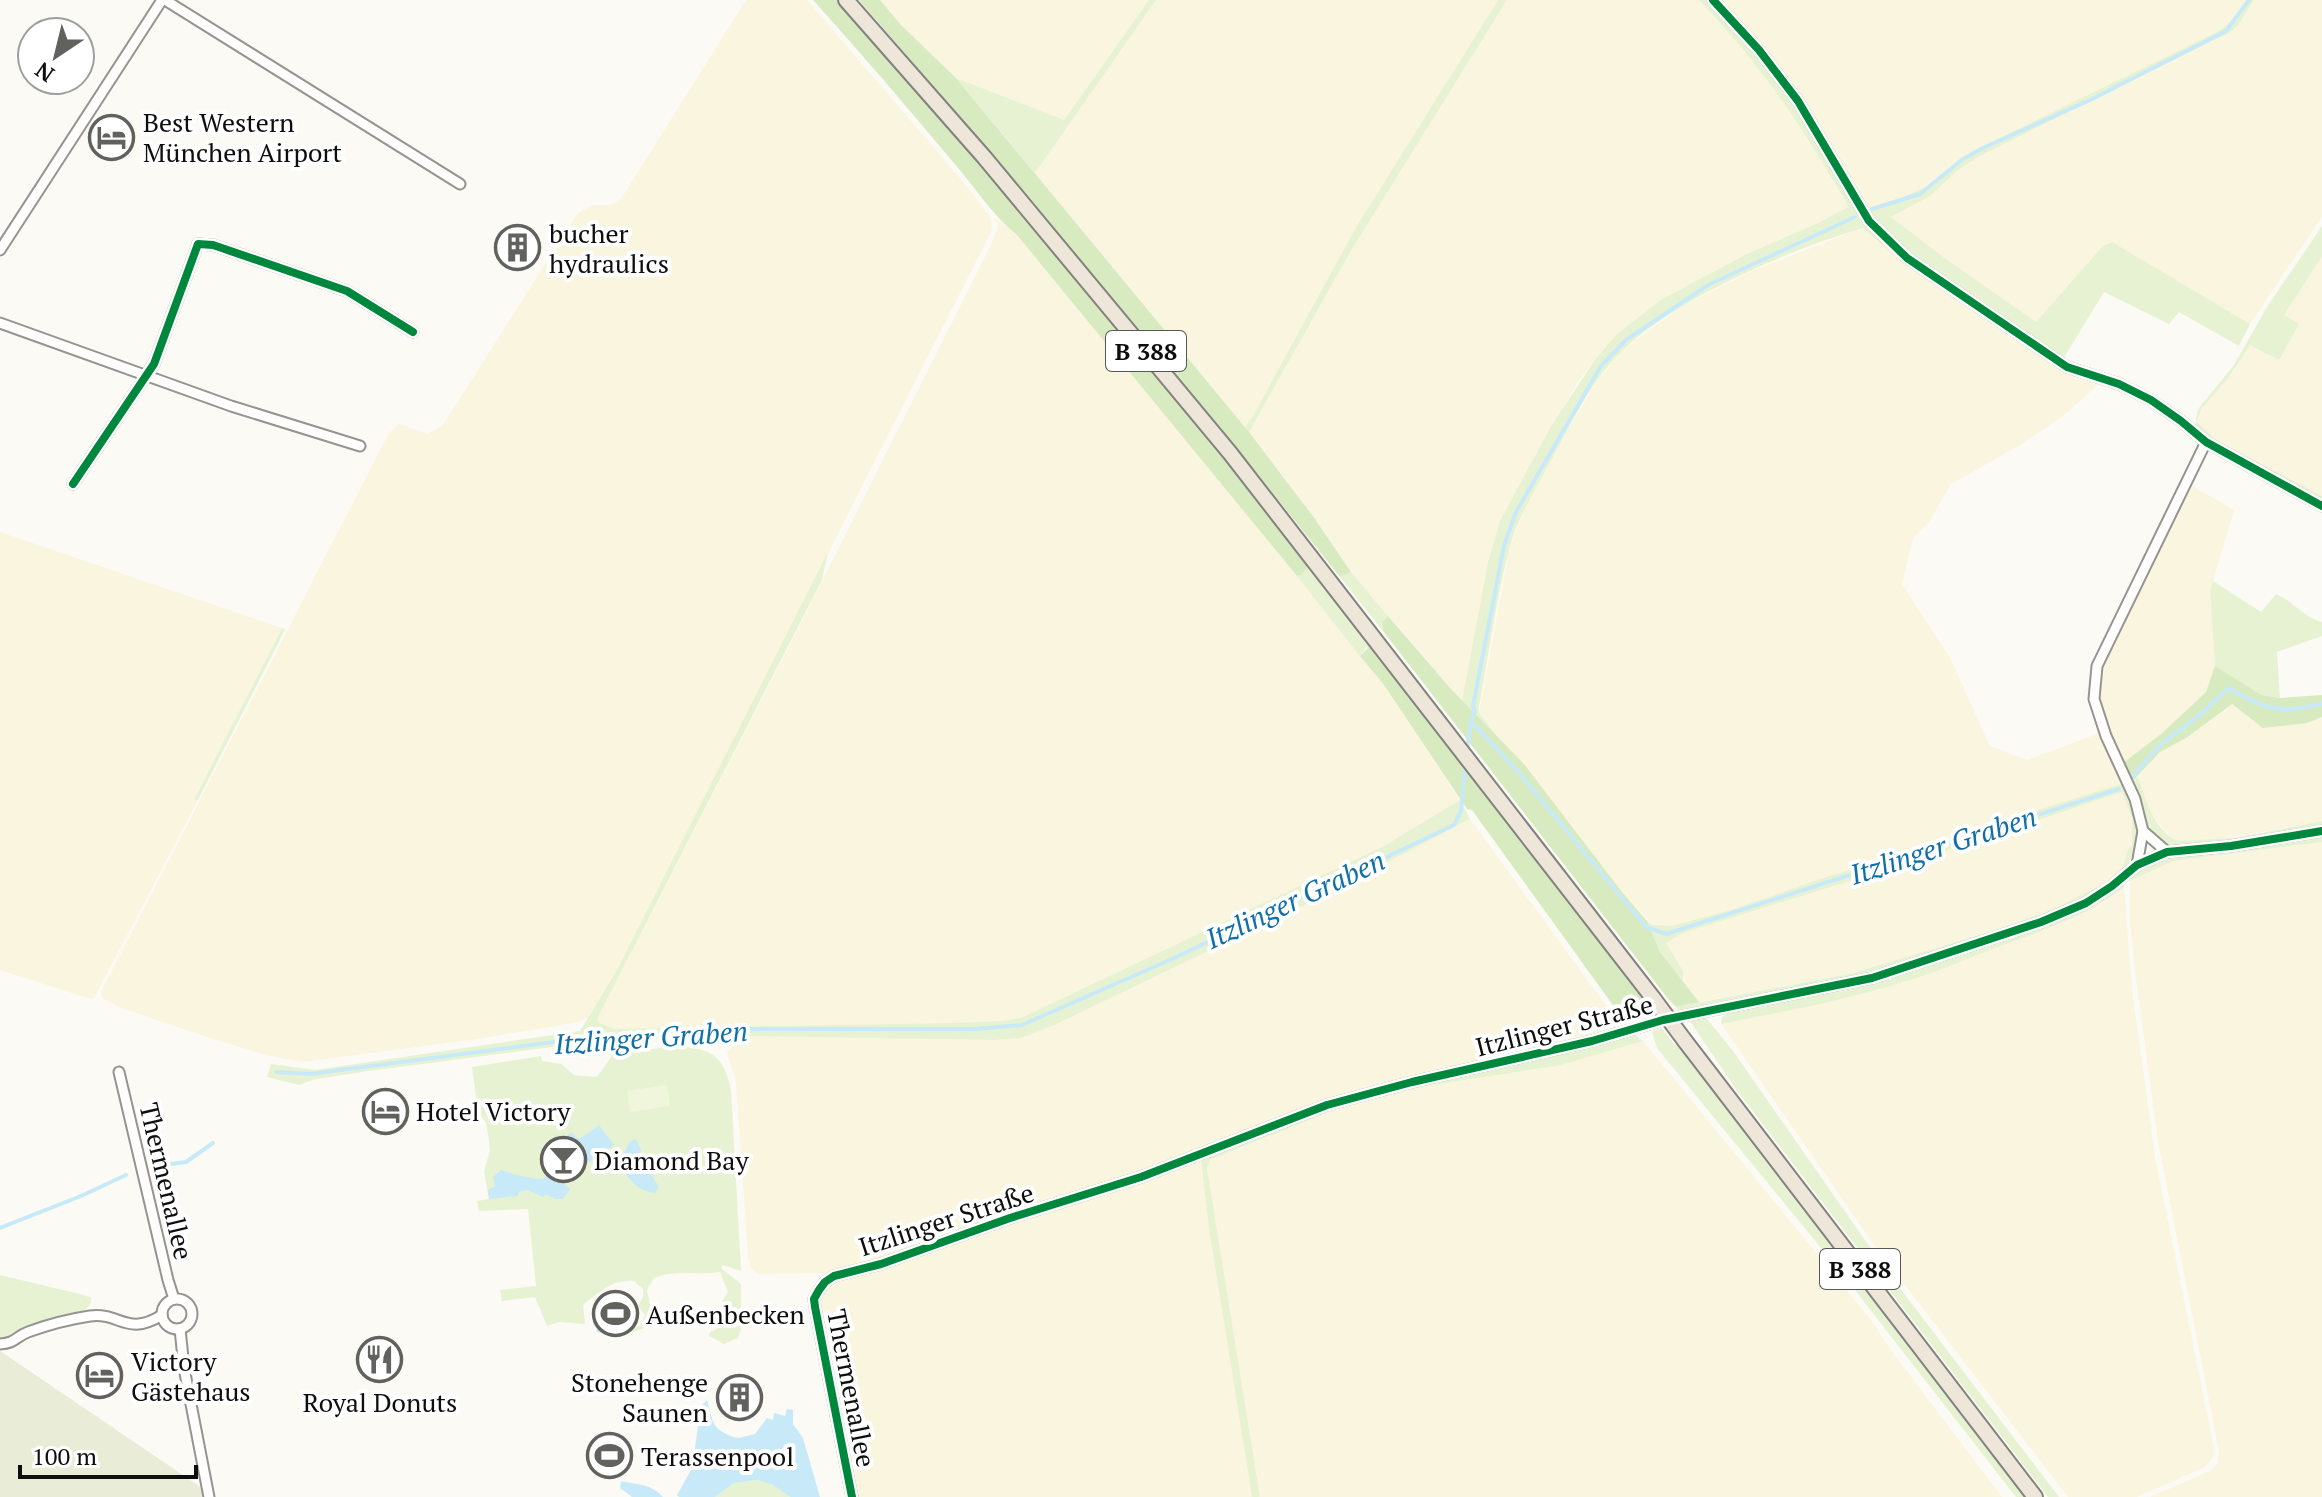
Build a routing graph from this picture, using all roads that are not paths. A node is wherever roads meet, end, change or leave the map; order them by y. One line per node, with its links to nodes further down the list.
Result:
1 (164, 0): 4 (street); 5 (street)
2 (846, 0): 25 (main road, B 388, bridge)
3 (1713, 0): 9 (street)
4 (460, 184)
5 (0, 250)
6 (0, 323): 8 (street)
7 (413, 332): 8 (street)
8 (146, 376): 10 (street); 11 (street)
9 (2206, 442): 12 (street); 13 (street)
10 (360, 446)
11 (73, 484)
12 (2322, 506)
13 (2143, 831): 15 (street); 16 (street)
14 (2322, 831): 15 (street, Itzlinger Straße)
15 (2167, 852): 16 (street, Itzlinger Straße)
16 (2137, 865): 18 (street, Itzlinger Straße)
17 (119, 1072): 19 (street, Thermenallee)
18 (820, 1287): 24 (street, Thermenallee)
19 (174, 1299): 20 (street, Thermenallee); 21 (street, Thermenallee)
20 (162, 1315): 21 (street); 22 (street)
21 (180, 1329): 23 (street, Thermenallee)
22 (0, 1344)
23 (209, 1497)
24 (852, 1497)
25 (2035, 1497)

